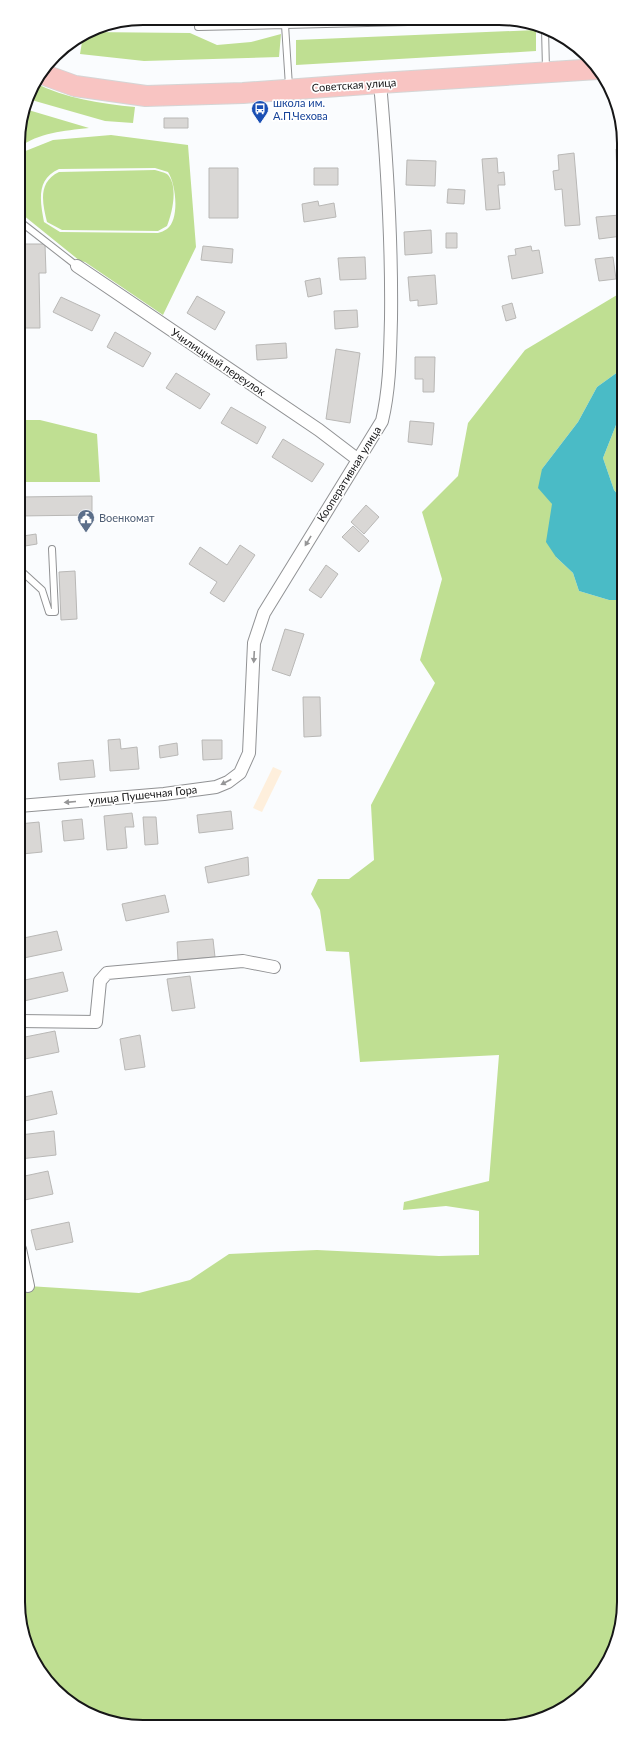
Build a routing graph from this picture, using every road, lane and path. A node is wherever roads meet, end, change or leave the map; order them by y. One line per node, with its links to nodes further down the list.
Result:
1 (223, 25): 3 (lane)
2 (285, 25): 9 (lane)
3 (198, 27)
4 (545, 35): 6 (lane)
5 (592, 70): 6 (main road, Советская улица)
6 (546, 73): 8 (main road, Советская улица)
7 (46, 76): 9 (main road, Советская улица)
8 (380, 83): 9 (main road, Советская улица); 12 (street, Кооперативная улица)
9 (290, 90)
10 (25, 225): 11 (lane)
11 (77, 266): 12 (street, Училищный переулок)
12 (357, 459): 15 (street, Кооперативная улица, one-way to 15)
13 (52, 549): 14 (lane)
14 (25, 574)
15 (249, 753): 16 (street, улица Пушечная Гора, one-way to 16)
16 (25, 806)
17 (274, 968): 18 (street)
18 (25, 1021)
19 (25, 1272): 20 (street)
20 (28, 1286)

